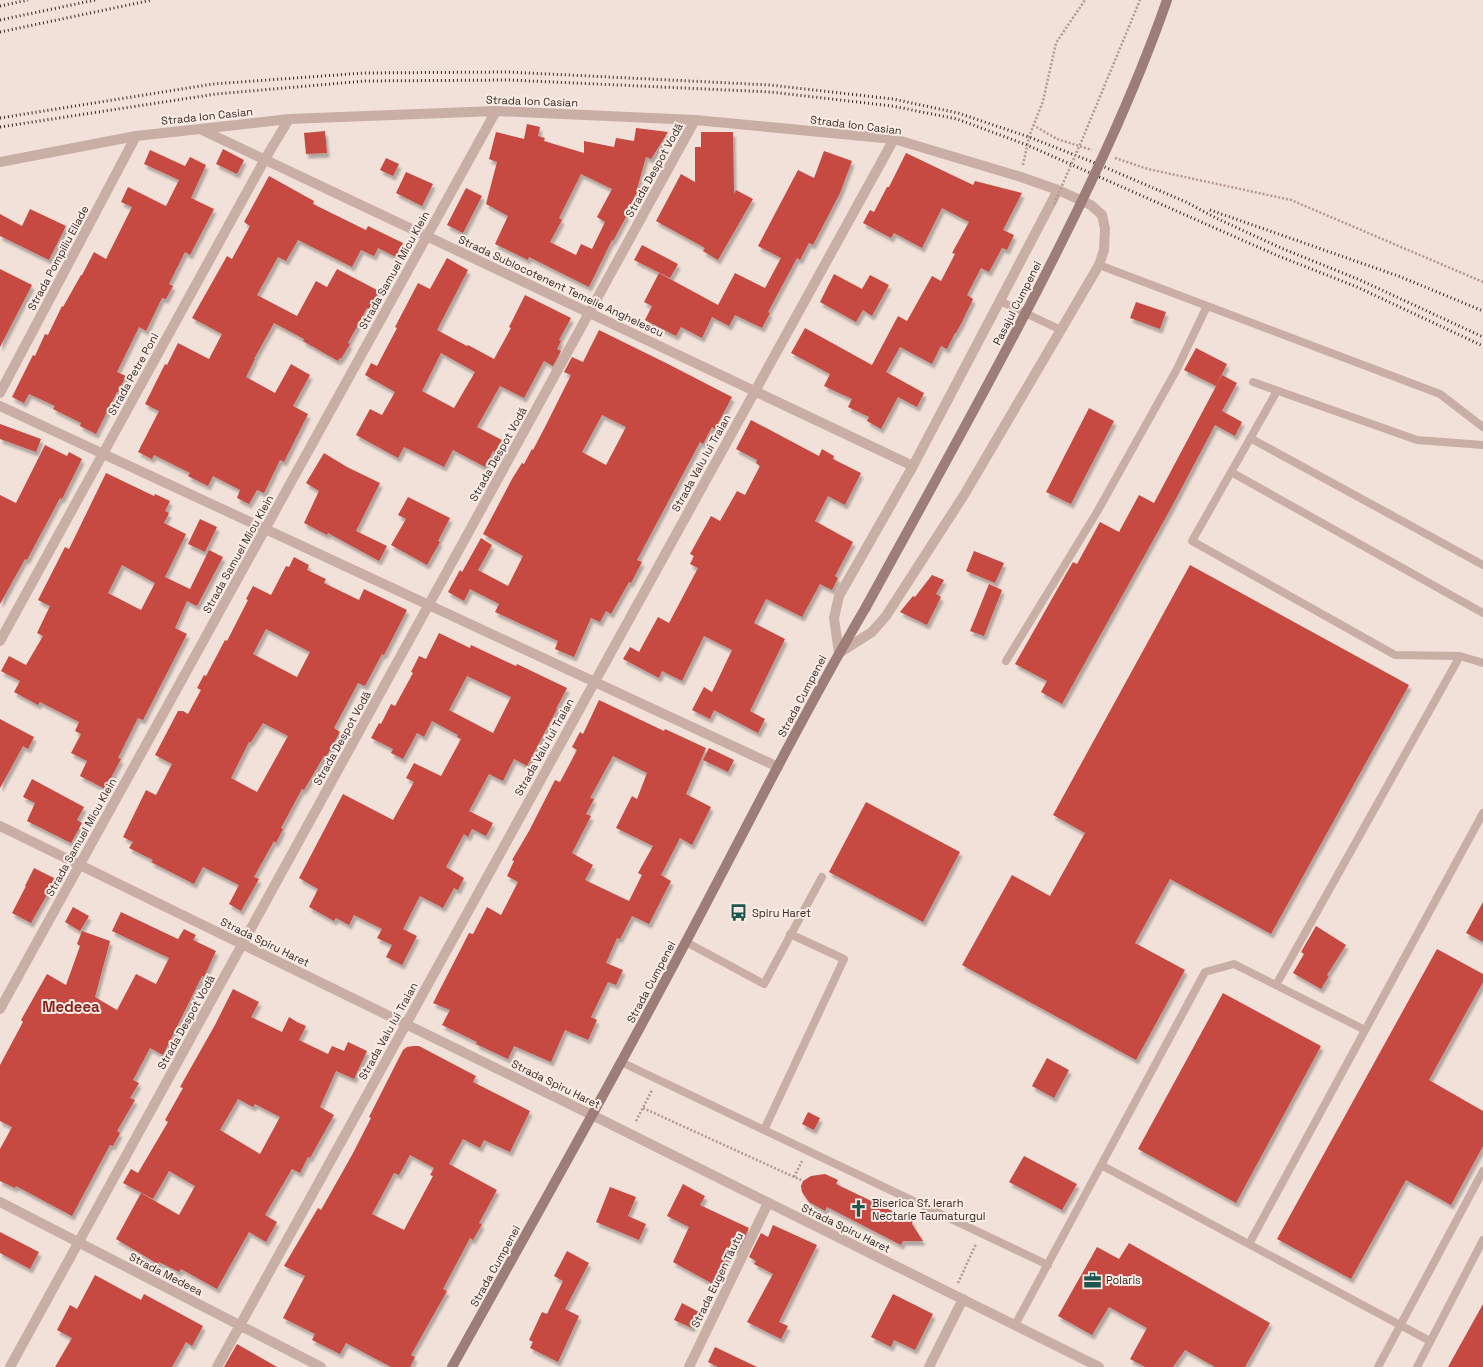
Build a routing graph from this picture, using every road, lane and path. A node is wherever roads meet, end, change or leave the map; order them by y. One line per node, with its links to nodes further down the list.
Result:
1 (1084, 0): 7 (path)
2 (1140, 0): 17 (path, bridge)
3 (1167, 0): 39 (main road, Pasajul Cumpenei, bridge)
4 (496, 111): 5 (street, Strada Ion Casian); 6 (street, Strada Ion Casian); 18 (street, Strada Samuel Micu Klein)
5 (289, 119): 8 (street, Strada Ion Casian); 13 (street, Strada Petre Poni)
6 (695, 120): 10 (street, Strada Ion Casian); 23 (street, Strada Despot Vodă)
7 (1033, 125): 11 (path); 15 (path)
8 (200, 129): 9 (street, Strada Ion Casian); 13 (street, Strada Sublocotenent Temelie Anghelescu)
9 (136, 136): 14 (street, Strada Ion Casian); 28 (street, Strada Pompiliu Eliade)
10 (894, 139): 15 (street, Strada Ion Casian); 26 (street, Strada Valu lui Traian)
11 (1095, 152)
12 (1110, 156): 20 (path)
13 (265, 160): 18 (street, Strada Sublocotenent Temelie Anghelescu); 33 (street, Strada Petre Poni)
14 (0, 162)
15 (1021, 177): 16 (street, Strada Ion Casian)
16 (1058, 190): 19 (street, Strada Ion Casian); 21 (street)
17 (1054, 204)
18 (427, 236): 23 (street, Strada Sublocotenent Temelie Anghelescu); 36 (street, Strada Samuel Micu Klein)
19 (1099, 265): 22 (lane); 24 (street, Strada Ion Casian)
20 (1483, 282)
21 (1000, 301): 24 (lane); 34 (street)
22 (1207, 306): 30 (lane); 44 (lane)
23 (590, 313): 26 (street, Strada Sublocotenent Temelie Anghelescu); 38 (street, Strada Despot Vodă)
24 (1061, 330): 42 (street, Strada Ion Casian)
25 (1253, 382): 27 (lane)
26 (755, 391): 34 (street, Strada Sublocotenent Temelie Anghelescu); 46 (street, Strada Valu lui Traian)
27 (1277, 391): 31 (lane); 32 (lane)
28 (0, 392)
29 (0, 406): 33 (street)
30 (1483, 427)
31 (1250, 438): 35 (lane); 37 (lane)
32 (1483, 445)
33 (102, 454): 36 (street); 41 (street, Strada Petre Poni)
34 (913, 466): 42 (street)
35 (1231, 472): 40 (lane); 43 (lane)
36 (265, 530): 38 (street); 50 (street, Strada Samuel Micu Klein)
37 (1483, 565)
38 (428, 606): 46 (street); 54 (street, Strada Despot Vodă)
39 (866, 607): 42 (main road, Strada Cumpenei)
40 (1483, 613)
41 (0, 641)
42 (839, 653): 47 (main road, Strada Cumpenei)
43 (1460, 656): 45 (lane); 55 (lane)
44 (1006, 661)
45 (1483, 663)
46 (594, 683): 47 (street); 57 (street, Strada Valu lui Traian)
47 (778, 767): 53 (main road, Strada Cumpenei)
48 (1483, 813): 58 (lane)
49 (0, 826): 50 (street, Strada Spiru Haret)
50 (80, 865): 54 (street, Strada Spiru Haret); 56 (street, Strada Samuel Micu Klein)
51 (822, 877): 52 (lane)
52 (790, 934): 53 (lane); 63 (lane)
53 (686, 942): 59 (main road, Strada Cumpenei)
54 (242, 944): 57 (street, Strada Spiru Haret); 72 (street, Strada Despot Vodă)
55 (1276, 985): 58 (lane); 65 (lane)
56 (0, 1009)
57 (406, 1024): 62 (street, Strada Spiru Haret); 77 (street, Strada Valu lui Traian)
58 (1365, 1030): 73 (lane)
59 (621, 1062): 60 (lane); 62 (main road, Strada Cumpenei)
60 (657, 1079): 61 (path); 63 (lane)
61 (643, 1108): 64 (path); 67 (path)
62 (592, 1116): 64 (street, Strada Spiru Haret); 84 (main road, Strada Cumpenei)
63 (764, 1130): 70 (lane)
64 (630, 1134): 69 (street, Strada Spiru Haret)
65 (1101, 1165): 73 (lane); 74 (lane)
66 (1483, 1171): 79 (lane)
67 (803, 1181)
68 (0, 1202): 72 (street, Strada Medeea)
69 (768, 1203): 75 (street, Strada Spiru Haret); 85 (street, Strada Eugen Tăutu)
70 (981, 1233): 74 (lane); 75 (path)
71 (1483, 1240): 80 (lane)
72 (78, 1243): 77 (street, Strada Medeea); 81 (street, Strada Despot Vodă)
73 (1249, 1244): 79 (lane)
74 (1048, 1265): 78 (lane)
75 (952, 1294): 76 (street, Strada Spiru Haret)
76 (963, 1300): 78 (street, Strada Spiru Haret); 86 (street)
77 (240, 1325): 82 (street, Strada Valu lui Traian); 83 (street, Strada Medeea)
78 (1015, 1325): 87 (street, Strada Spiru Haret)
79 (1400, 1325): 80 (lane); 88 (lane)
80 (1430, 1341): 89 (lane)
81 (10, 1367)
82 (217, 1367)
83 (321, 1367)
84 (452, 1367)
85 (689, 1367)
86 (929, 1367)
87 (1099, 1367)
88 (1378, 1367)
89 (1417, 1367)

